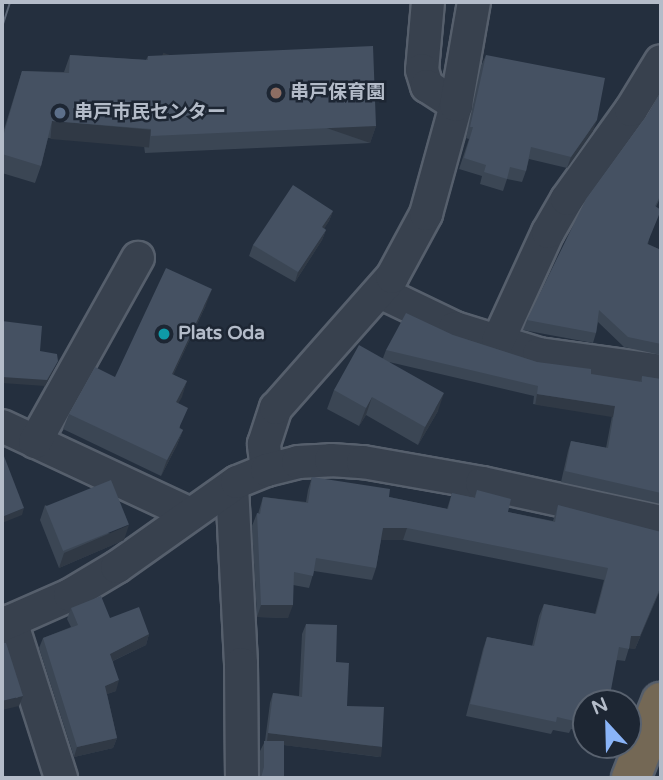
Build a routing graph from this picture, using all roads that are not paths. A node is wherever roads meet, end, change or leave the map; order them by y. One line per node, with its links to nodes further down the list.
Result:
1 (428, 2): 4 (street)
2 (474, 2): 4 (street)
3 (661, 61): 7 (street)
4 (456, 105): 6 (street)
5 (138, 258): 10 (street)
6 (380, 292): 7 (street); 11 (street)
7 (498, 341): 8 (street)
8 (661, 371)
9 (2, 426): 10 (street)
10 (35, 442): 13 (street)
11 (267, 470): 12 (street); 14 (street)
12 (232, 486): 13 (street); 18 (street)
13 (191, 514): 15 (street)
14 (661, 522)
15 (7, 623): 17 (street)
16 (661, 702): 19 (highway)
17 (61, 778)
18 (233, 778)
19 (631, 778)

